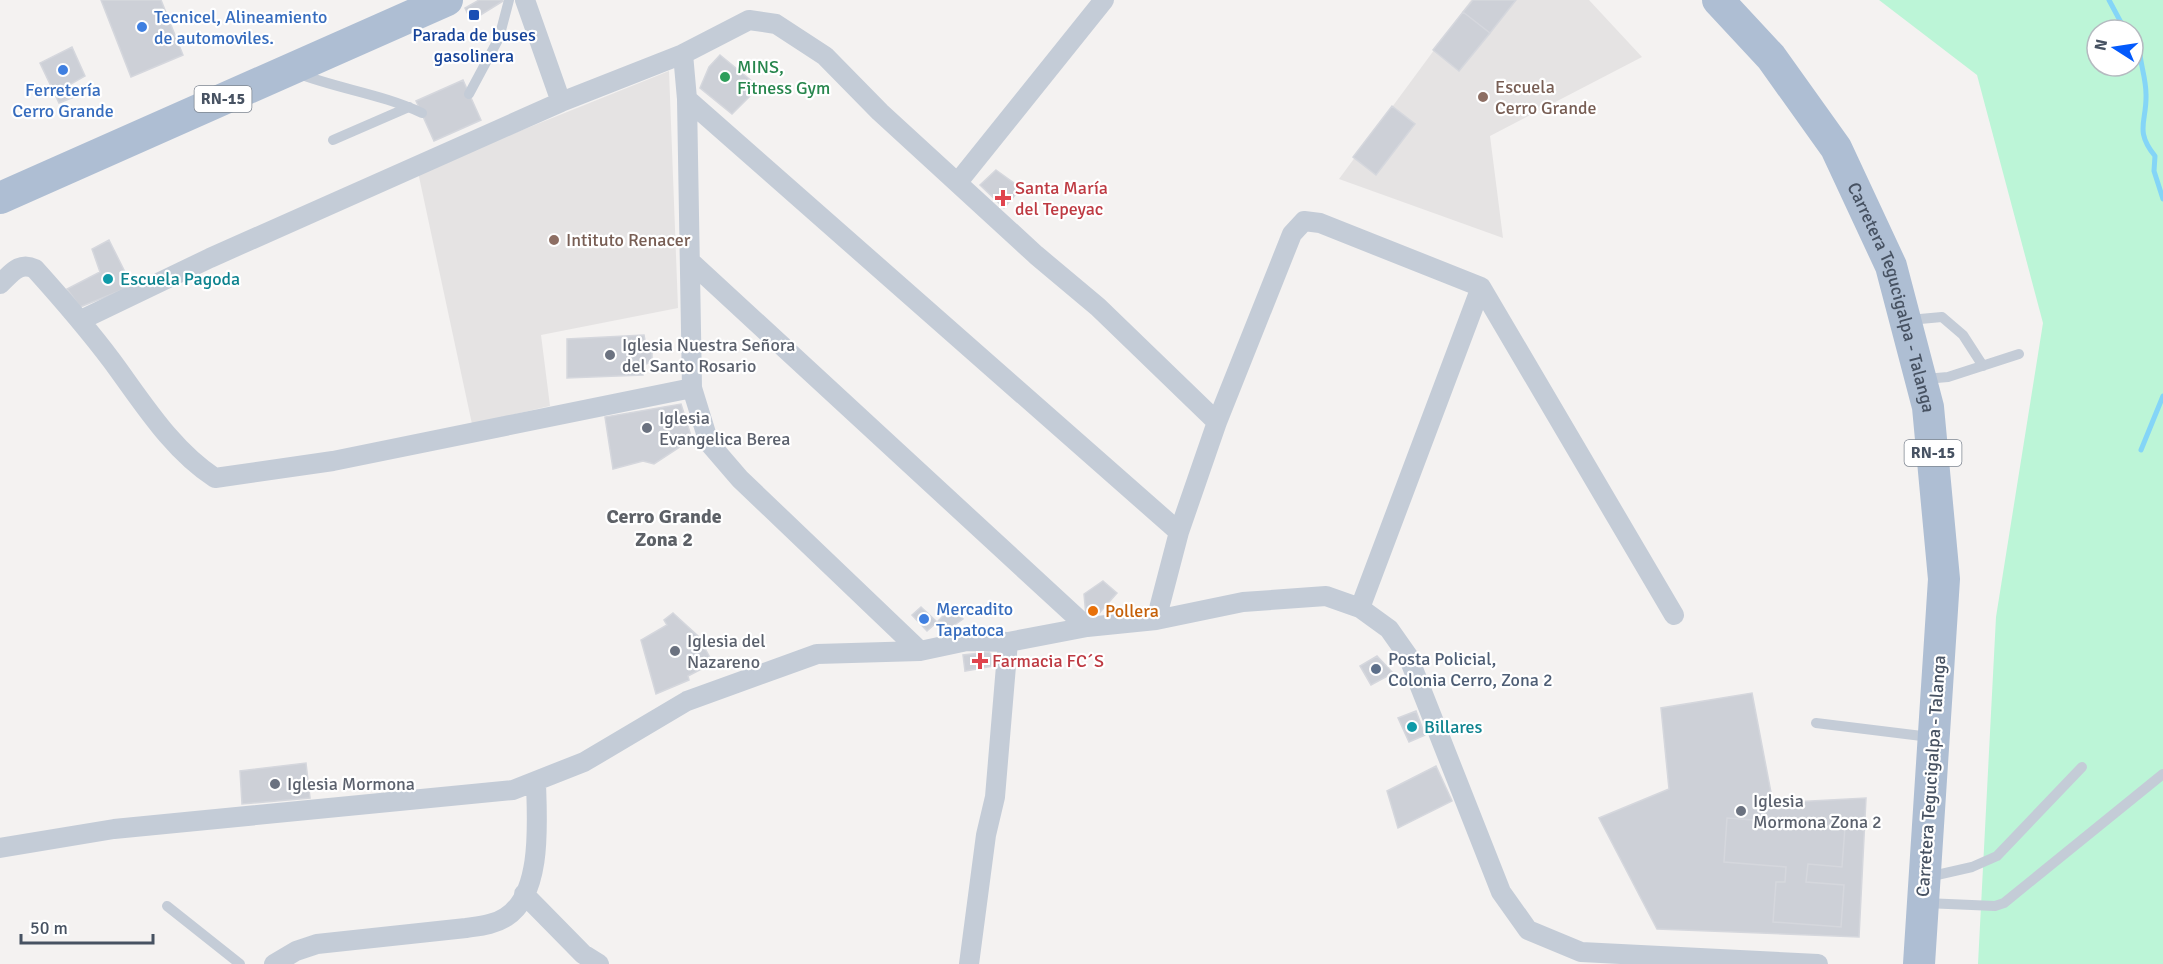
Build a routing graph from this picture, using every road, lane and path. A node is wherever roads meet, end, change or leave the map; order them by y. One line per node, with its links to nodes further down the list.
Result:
1 (447, 0): 7 (main road, RN-15)
2 (509, 0): 8 (lane)
3 (525, 0): 10 (street)
4 (1104, 0): 14 (street)
5 (1718, 0): 20 (main road, Carretera Tegucigalpa - Talanga / RN-15)
6 (683, 54): 9 (street); 10 (street); 14 (street)
7 (288, 70): 11 (lane); 15 (main road, RN-15)
8 (469, 94)
9 (687, 99): 16 (street); 26 (street)
10 (561, 102): 19 (street)
11 (409, 107): 12 (lane); 13 (lane)
12 (422, 113)
13 (333, 140)
14 (958, 182): 25 (street)
15 (0, 198)
16 (691, 262): 24 (street); 30 (street)
17 (0, 284): 19 (street)
18 (1481, 287): 25 (street); 27 (street); 28 (street)
19 (81, 320): 24 (street)
20 (1905, 320): 22 (lane); 23 (main road, Carretera Tegucigalpa - Talanga / RN-15)
21 (2019, 354): 22 (lane)
22 (1983, 366): 23 (lane)
23 (1921, 380): 34 (main road, Carretera Tegucigalpa - Talanga / RN-15)
24 (692, 388): 32 (street)
25 (1217, 422): 26 (street)
26 (1179, 532): 29 (street)
27 (1360, 608): 29 (street); 46 (street)
28 (1674, 615)
29 (1156, 620): 30 (street)
30 (1087, 627): 31 (street)
31 (1008, 642): 32 (street); 45 (street)
32 (920, 651): 37 (street)
33 (1816, 723): 34 (lane)
34 (1934, 737): 39 (main road, Carretera Tegucigalpa - Talanga / RN-15)
35 (2082, 767): 39 (lane)
36 (2163, 774): 39 (lane)
37 (536, 783): 38 (street); 40 (street)
38 (0, 848)
39 (1924, 890): 47 (main road, Carretera Tegucigalpa - Talanga / RN-15)
40 (524, 894): 43 (street); 44 (street)
41 (167, 906): 42 (lane)
42 (240, 964)
43 (274, 964)
44 (599, 964)
45 (969, 964)
46 (1818, 964)
47 (1919, 964)

